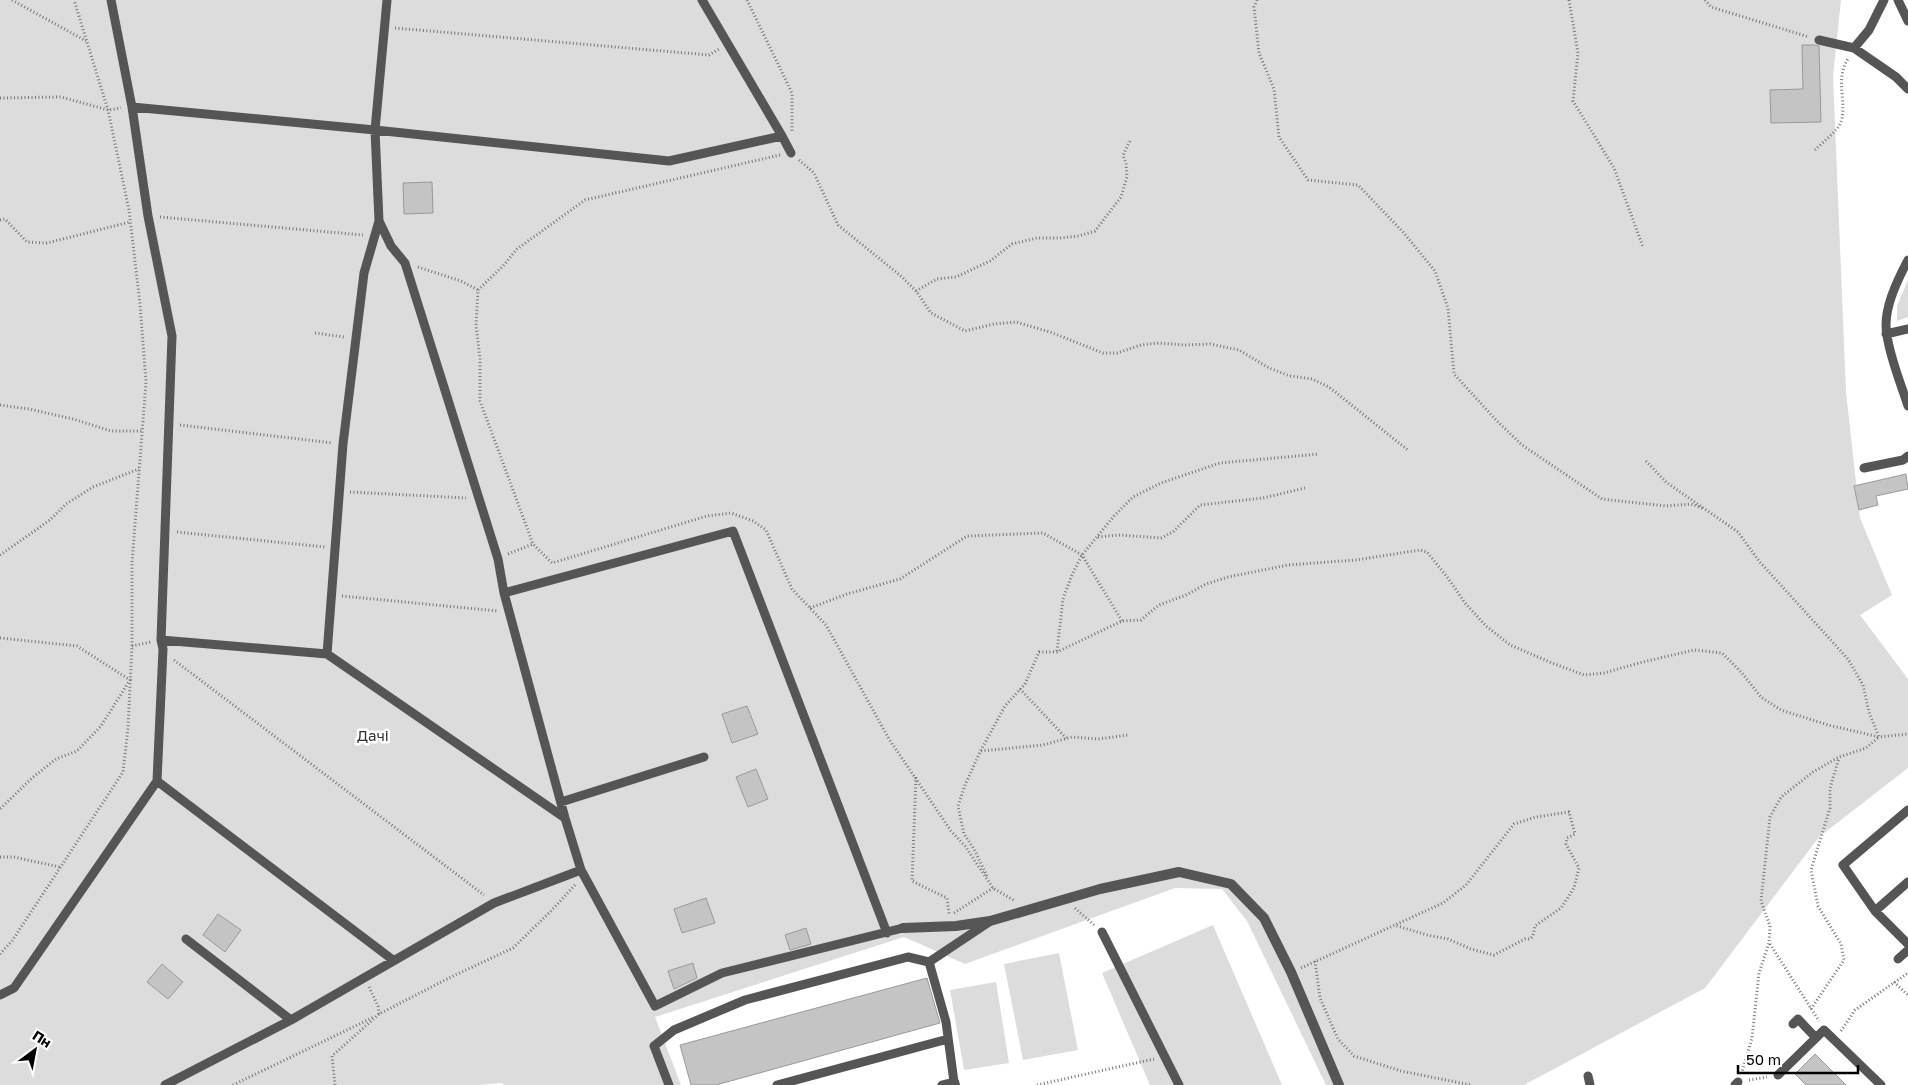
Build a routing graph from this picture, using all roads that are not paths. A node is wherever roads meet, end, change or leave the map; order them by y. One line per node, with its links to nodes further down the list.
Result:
1 (111, 0): 10 (lane)
2 (387, 0): 11 (lane)
3 (702, 0): 12 (lane)
4 (1884, 0): 8 (lane)
5 (1898, 0): 6 (lane)
6 (1908, 21)
7 (1820, 40): 8 (lane)
8 (1854, 48): 9 (lane)
9 (1908, 89)
10 (132, 107): 11 (lane); 22 (lane)
11 (375, 130): 12 (lane); 14 (lane)
12 (782, 136): 13 (lane)
13 (791, 153)
14 (378, 222): 21 (lane); 23 (lane)
15 (1908, 260): 17 (lane)
16 (1908, 329): 17 (lane)
17 (1886, 334): 18 (lane)
18 (1908, 406)
19 (1908, 456): 20 (lane)
20 (1864, 468)
21 (504, 593): 26 (lane); 35 (lane)
22 (162, 645): 23 (lane); 25 (lane)
23 (327, 654): 28 (lane)
24 (704, 757): 26 (lane)
25 (157, 781): 40 (lane); 42 (lane)
26 (560, 802): 28 (lane)
27 (1908, 810): 31 (lane)
28 (565, 818): 29 (lane)
29 (580, 870): 35 (lane); 40 (lane)
30 (1908, 882): 31 (lane)
31 (1875, 911): 37 (lane)
32 (990, 922): 33 (street); 41 (lane); 54 (street)
33 (903, 928): 35 (lane)
34 (1102, 932): 53 (lane)
35 (887, 933)
36 (186, 939): 43 (lane)
37 (1908, 944)
38 (1908, 950): 39 (lane)
39 (1898, 959)
40 (393, 960): 43 (lane)
41 (930, 962): 46 (lane); 50 (lane)
42 (0, 995)
43 (291, 1020): 49 (lane)
44 (1793, 1024): 45 (lane)
45 (1816, 1038): 47 (lane); 55 (lane)
46 (948, 1039): 48 (lane); 51 (lane)
47 (1778, 1075)
48 (954, 1083): 52 (lane)
49 (165, 1085)
50 (669, 1085)
51 (777, 1085)
52 (942, 1085)
53 (1179, 1085)
54 (1339, 1085)
55 (1881, 1085)

